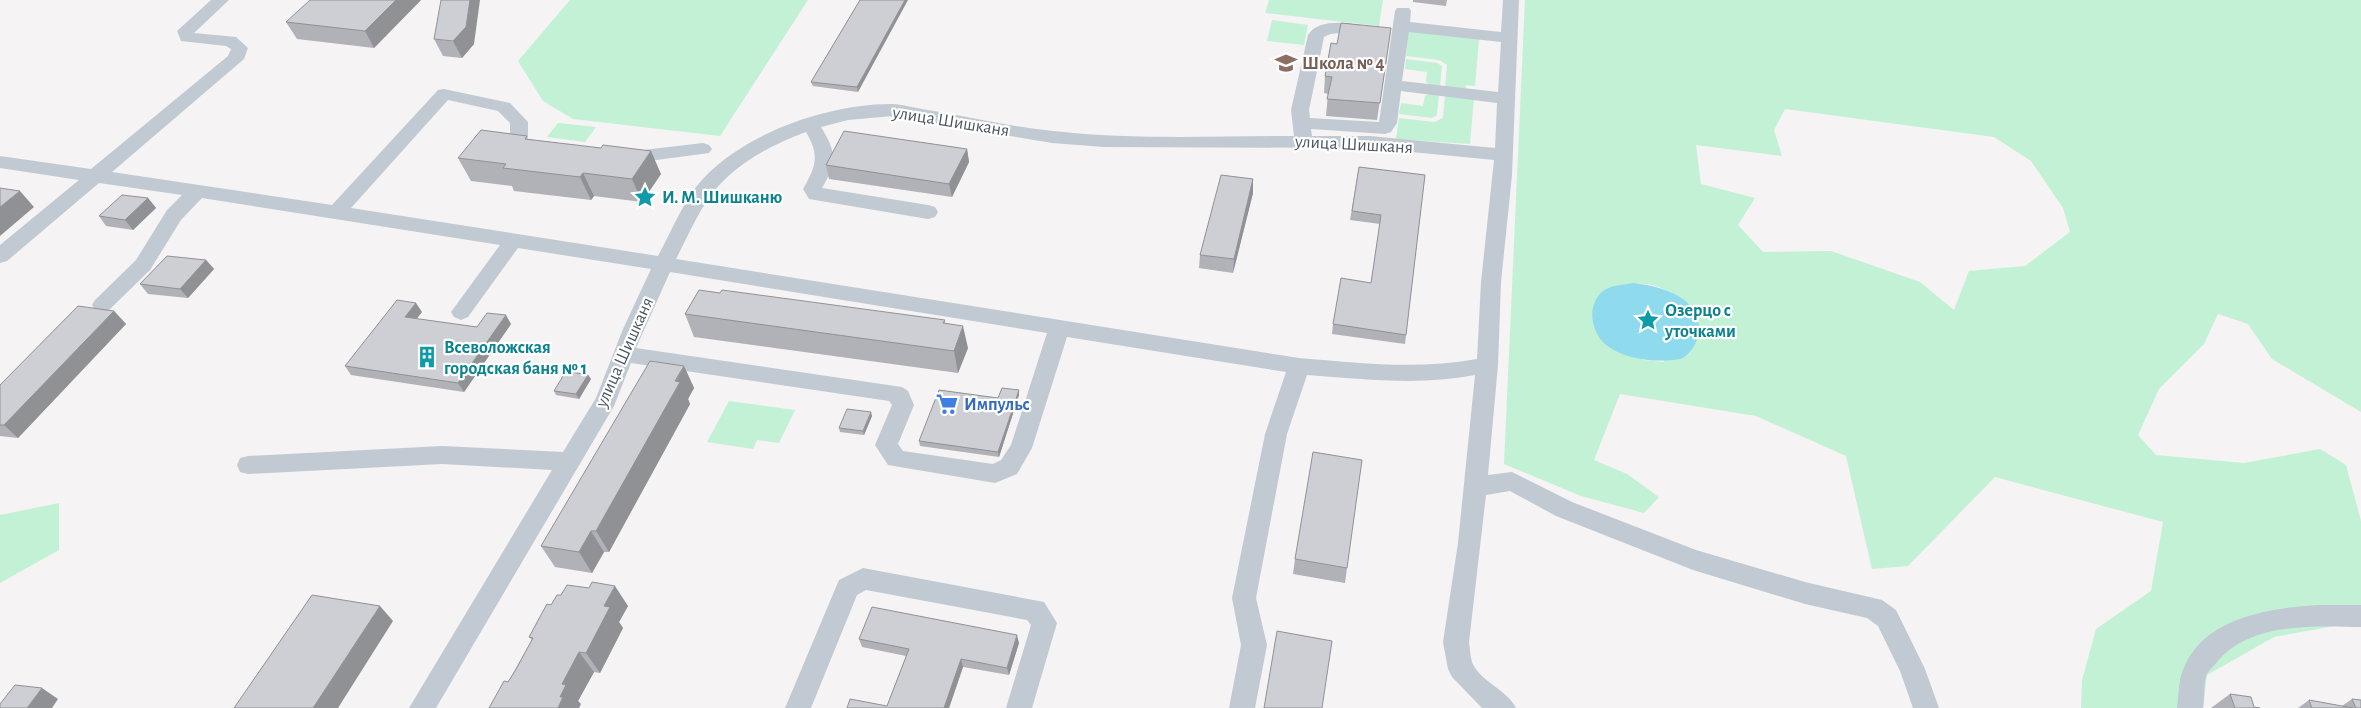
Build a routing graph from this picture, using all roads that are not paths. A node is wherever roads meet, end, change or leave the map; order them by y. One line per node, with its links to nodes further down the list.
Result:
1 (221, 0): 14 (street)
2 (1511, 0): 4 (street)
3 (1402, 24): 4 (street); 5 (street); 8 (street)
4 (1509, 38): 6 (street)
5 (1393, 85): 6 (street); 8 (street)
6 (1506, 98): 11 (street)
7 (810, 124): 8 (street, улица Шишканя); 17 (street); 20 (street, улица Шишканя)
8 (1302, 131): 11 (street, улица Шишканя)
9 (703, 148): 12 (street)
10 (556, 149): 16 (street)
11 (1504, 155): 25 (street)
12 (611, 156)
13 (0, 162): 14 (street)
14 (96, 178): 15 (street); 19 (street)
15 (197, 192): 16 (street); 21 (street)
16 (336, 212): 18 (street)
17 (928, 212)
18 (513, 241): 20 (street); 22 (street)
19 (0, 256)
20 (663, 265): 23 (street); 24 (street, улица Шишканя)
21 (102, 305)
22 (461, 312)
23 (1059, 328): 24 (street); 26 (street)
24 (623, 354): 27 (street, улица Шишканя)
25 (1487, 365): 26 (street); 29 (street)
26 (1299, 366): 34 (street)
27 (568, 462): 28 (street); 31 (street, улица Шишканя)
28 (248, 465)
29 (1474, 487): 35 (street); 36 (street)
30 (2361, 616): 37 (street)
31 (422, 708)
32 (798, 708): 33 (street)
33 (1019, 708)
34 (1242, 708)
35 (1504, 708)
36 (1926, 708)
37 (2190, 708)

